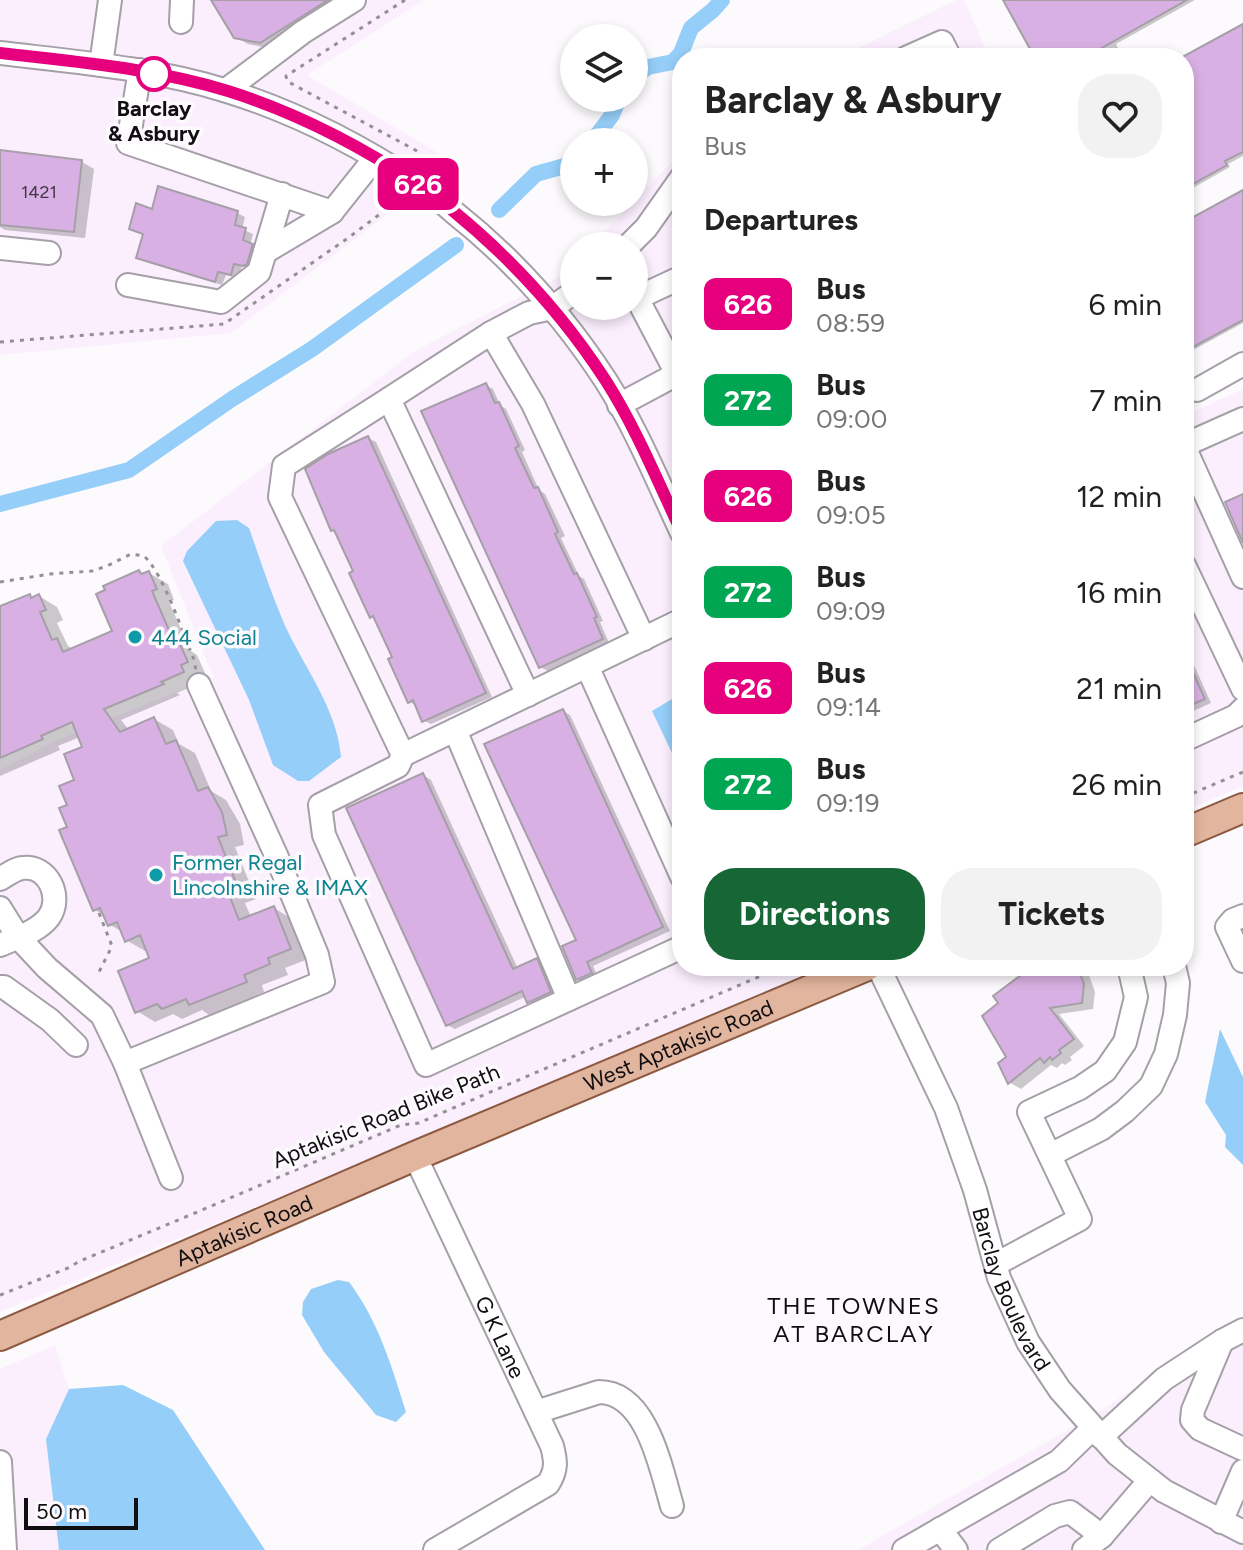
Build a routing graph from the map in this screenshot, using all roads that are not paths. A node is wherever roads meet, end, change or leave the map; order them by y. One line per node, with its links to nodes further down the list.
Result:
1 (110, 0): 6 (street)
2 (354, 0): 8 (street)
3 (928, 48): 4 (street)
4 (945, 48)
5 (0, 53): 6 (street)
6 (101, 65): 7 (street)
7 (140, 70): 8 (street); 11 (street)
8 (226, 90): 9 (street)
9 (375, 158): 12 (street); 20 (street)
10 (672, 191): 13 (street)
11 (282, 194): 12 (street); 15 (street)
12 (332, 212): 15 (street)
13 (642, 232)
14 (0, 248): 16 (street)
15 (265, 252): 18 (street)
16 (49, 253)
17 (672, 282): 22 (street)
18 (128, 285)
19 (560, 302): 20 (street)
20 (552, 308): 21 (street); 27 (street)
21 (491, 333): 26 (street); 35 (street)
22 (672, 359)
23 (1243, 364): 25 (street)
24 (672, 377): 27 (street)
25 (1197, 390)
26 (389, 399): 39 (street); 43 (street)
27 (619, 405): 31 (street)
28 (1243, 419): 29 (street)
29 (1194, 441)
30 (1194, 468): 32 (street)
31 (672, 513)
32 (1243, 577)
33 (1194, 586): 38 (street)
34 (672, 625): 35 (street)
35 (644, 639): 36 (street)
36 (587, 666): 39 (street); 46 (street)
37 (199, 685): 60 (street)
38 (1243, 689)
39 (528, 695): 41 (street)
40 (1243, 709): 42 (street)
41 (455, 730): 43 (street); 58 (street)
42 (1194, 735)
43 (403, 755): 58 (street)
44 (1243, 808): 45 (main road)
45 (1194, 829)
46 (672, 855)
47 (0, 879): 50 (street)
48 (0, 908): 50 (street)
49 (1243, 916): 52 (street)
50 (9, 941): 60 (street)
51 (672, 952): 58 (street)
52 (1243, 961)
53 (844, 976): 61 (main road, West Aptakisic Road)
54 (883, 976): 65 (street, Barclay Boulevard)
55 (1131, 976): 62 (street)
56 (1176, 976): 62 (street)
57 (0, 987): 59 (street)
58 (569, 999)
59 (76, 1045)
60 (125, 1063): 64 (street)
61 (491, 1126): 63 (main road, Aptakisic Road)
62 (1050, 1155): 65 (street)
63 (415, 1156): 67 (main road, Aptakisic Road); 70 (street, G K Lane)
64 (171, 1178)
65 (996, 1264): 71 (street, Barclay Boulevard)
66 (1243, 1330): 68 (street)
67 (0, 1336)
68 (1222, 1341): 69 (street); 71 (street); 72 (street)
69 (1243, 1350)
70 (536, 1412): 76 (street); 82 (street, G K Lane)
71 (1097, 1432): 75 (street, Barclay Boulevard); 78 (street)
72 (1243, 1449)
73 (0, 1462): 81 (street)
74 (1243, 1471): 77 (street)
75 (1150, 1480): 77 (street, Barclay Boulevard); 80 (street)
76 (672, 1506)
77 (1221, 1522): 79 (street, Barclay Boulevard)
78 (940, 1529): 83 (street); 84 (street)
79 (1243, 1532)
80 (1102, 1536): 85 (street); 86 (street)
81 (5, 1550)
82 (435, 1550)
83 (904, 1550)
84 (956, 1550)
85 (999, 1550)
86 (1084, 1550)

